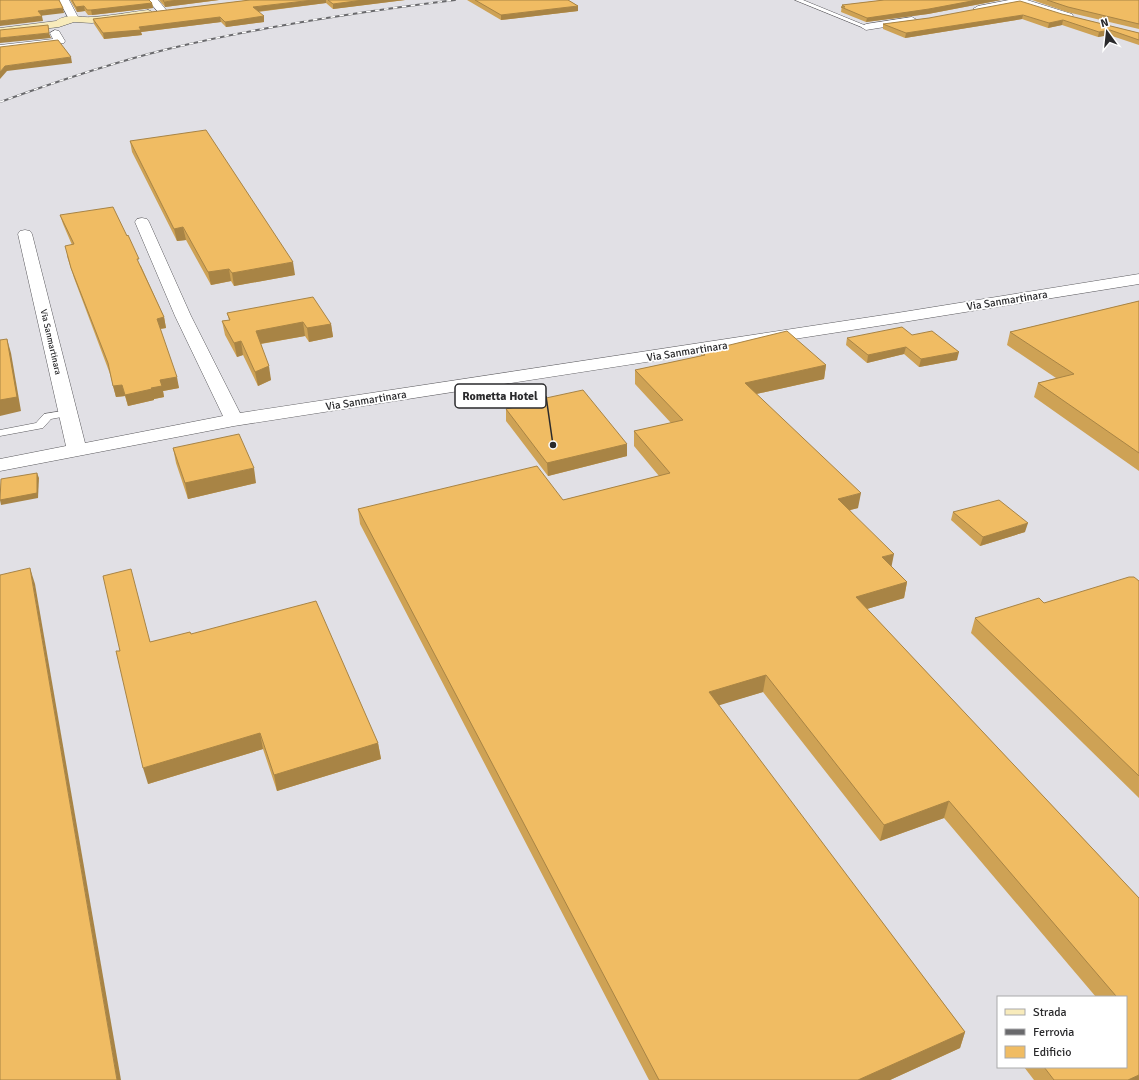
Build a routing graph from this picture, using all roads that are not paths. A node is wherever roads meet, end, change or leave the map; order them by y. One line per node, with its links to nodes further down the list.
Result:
1 (64, 0): 7 (street)
2 (154, 0): 10 (street)
3 (798, 0): 11 (lane)
4 (1038, 0): 5 (street)
5 (1021, 1): 6 (street); 9 (street)
6 (966, 11)
7 (74, 19): 10 (street); 12 (street)
8 (920, 19): 11 (street)
9 (1079, 19)
10 (92, 20): 12 (street)
11 (866, 27)
12 (57, 28): 13 (street); 14 (street)
13 (0, 31)
14 (0, 48)
15 (142, 222): 19 (street)
16 (25, 234): 18 (street, Via Sanmartinara)
17 (1139, 279): 19 (street, Via Sanmartinara)
18 (68, 413): 20 (lane); 21 (street, Via Sanmartinara)
19 (234, 420): 21 (street, Via Sanmartinara)
20 (0, 433)
21 (77, 451): 22 (street, Via Sanmartinara)
22 (0, 465)

